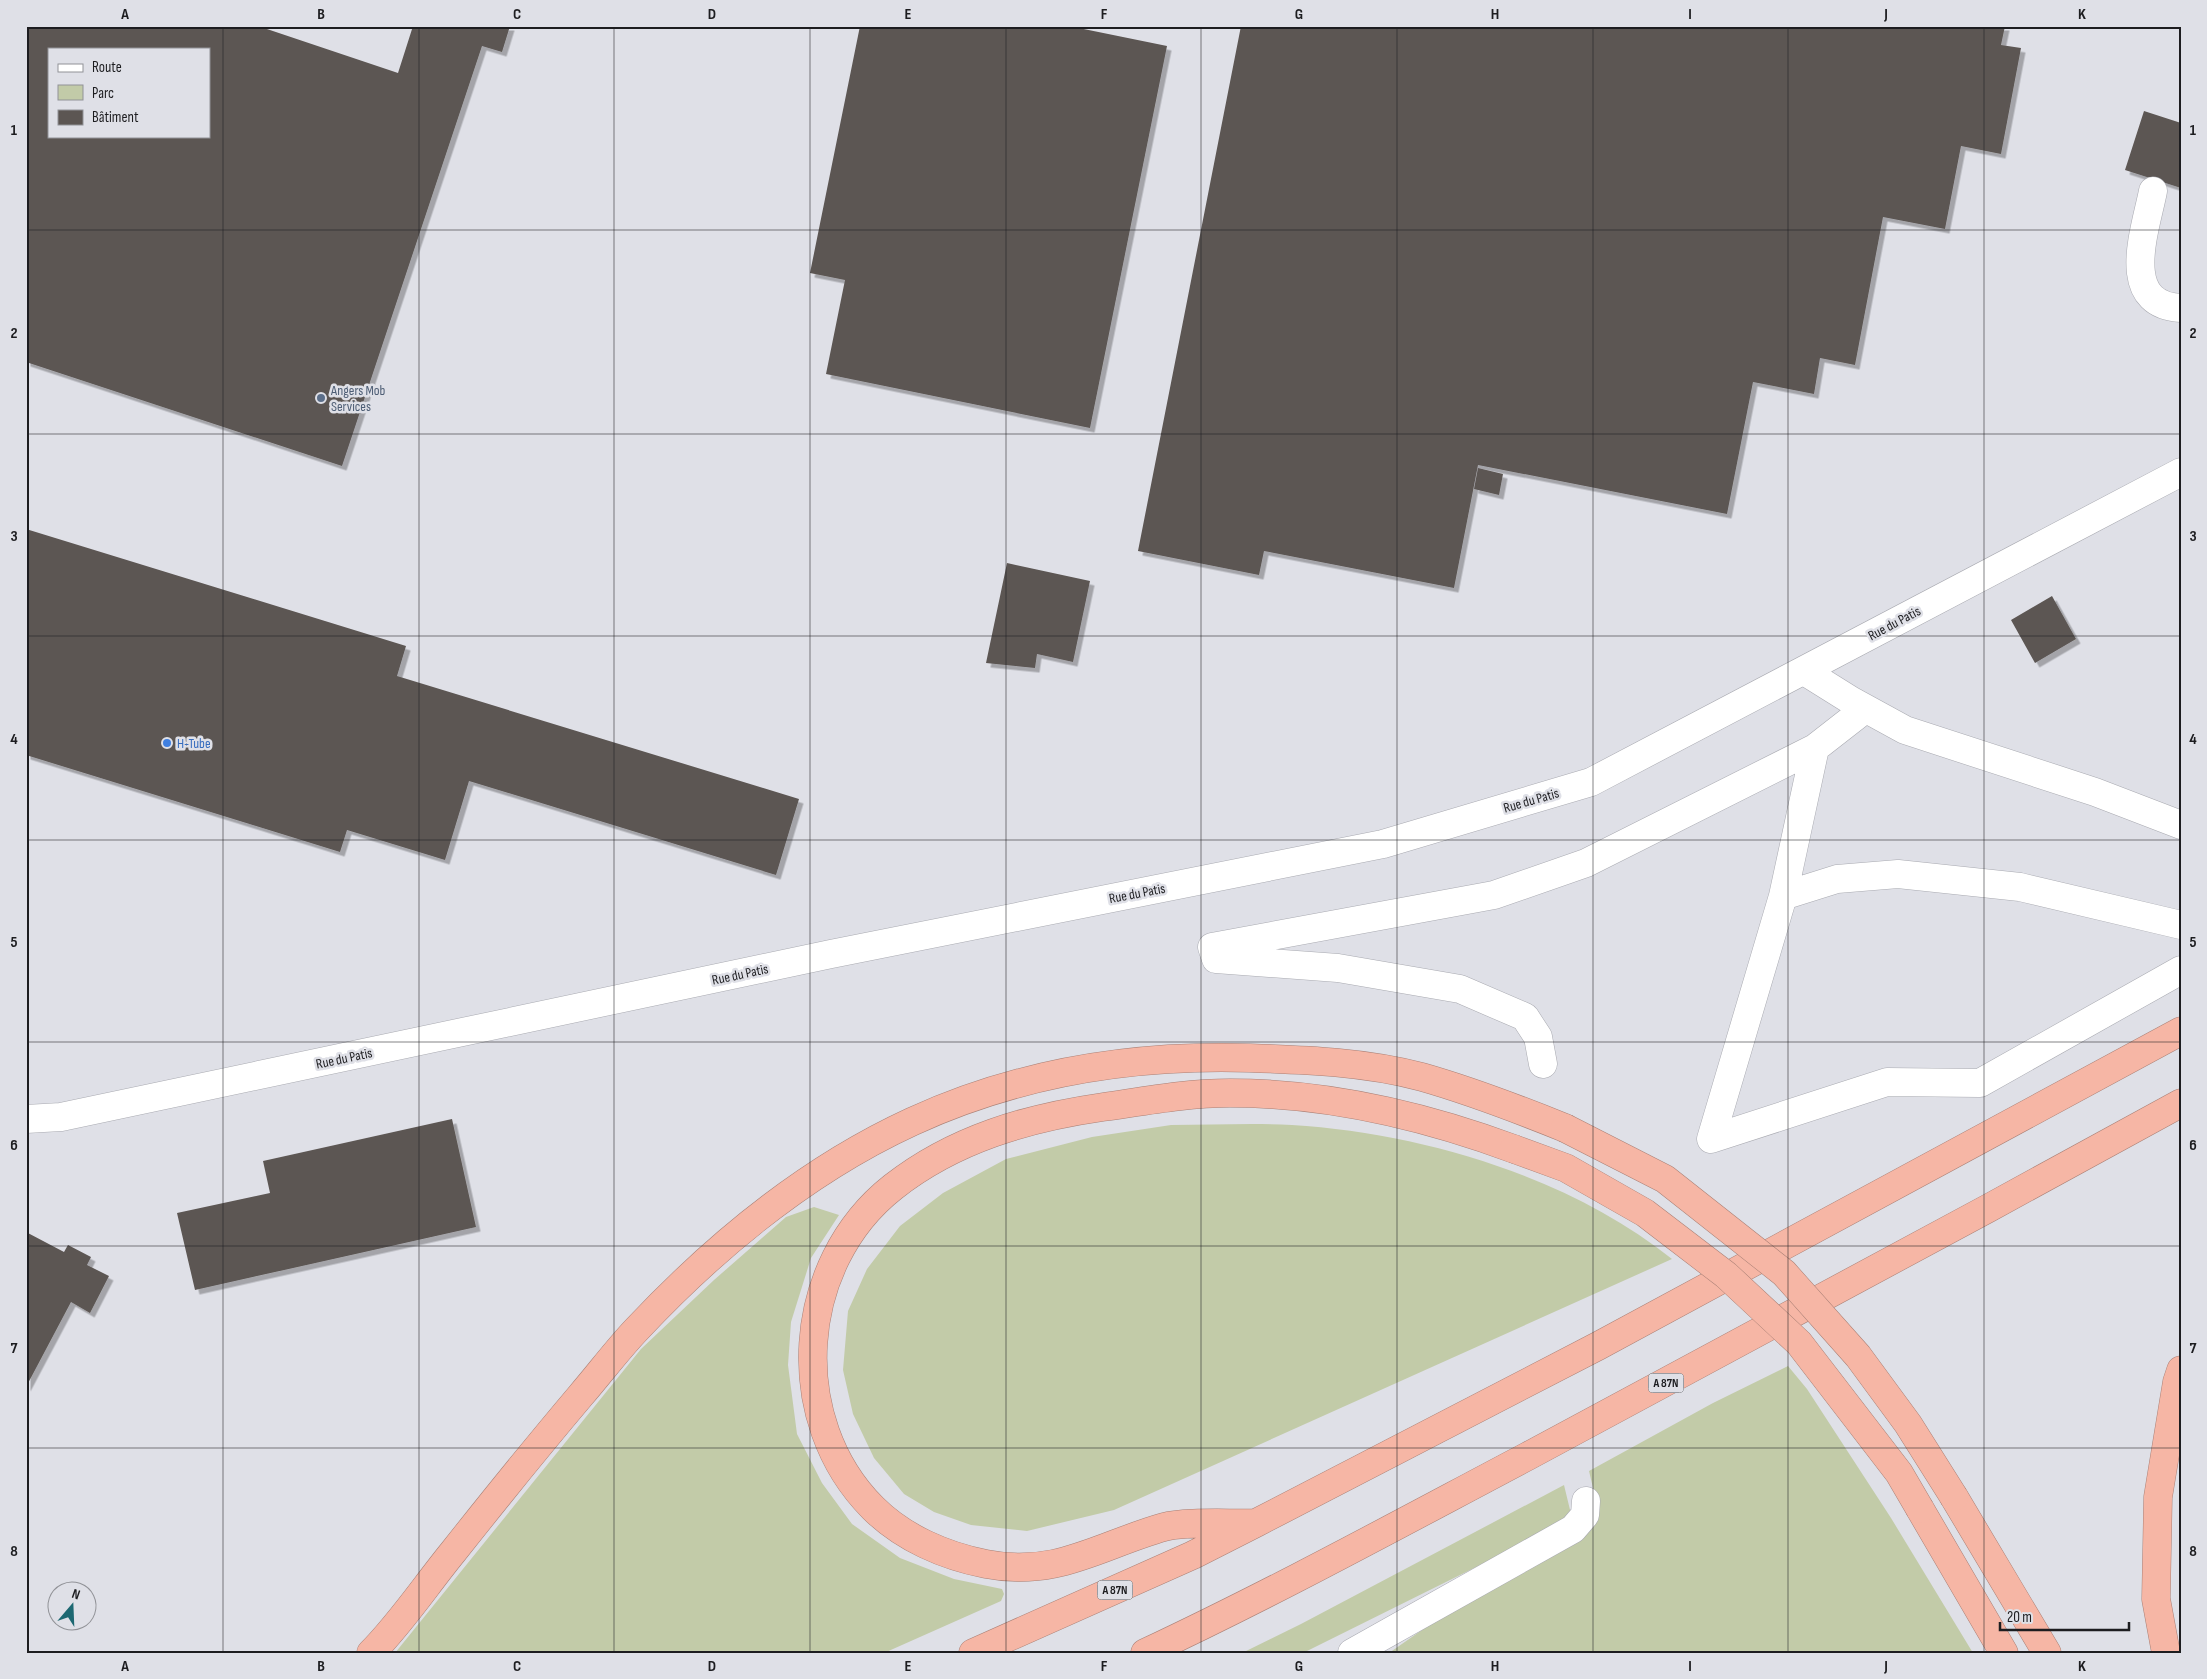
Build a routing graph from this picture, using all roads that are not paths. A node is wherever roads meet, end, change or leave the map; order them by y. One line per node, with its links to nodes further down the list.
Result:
1 (2153, 191): 2 (street)
2 (2181, 308)
3 (2181, 472): 4 (street, Rue du Patis)
4 (1804, 671): 5 (street); 14 (street, Rue du Patis)
5 (1866, 709): 6 (street); 7 (street)
6 (1815, 748): 8 (street); 12 (street)
7 (2181, 825)
8 (1783, 896): 9 (street); 10 (street)
9 (2181, 925)
10 (2181, 970)
11 (2181, 1031): 17 (highway, A 87N)
12 (1543, 1064)
13 (2181, 1103): 20 (highway, A 87N)
14 (26, 1119)
15 (2181, 1370): 24 (highway)
16 (1586, 1501): 21 (street)
17 (1256, 1523): 19 (highway, A 87N); 22 (highway, bridge)
18 (371, 1653): 23 (highway, bridge)
19 (973, 1653)
20 (1145, 1653)
21 (1352, 1653)
22 (2004, 1653)
23 (2047, 1653)
24 (2166, 1653)

